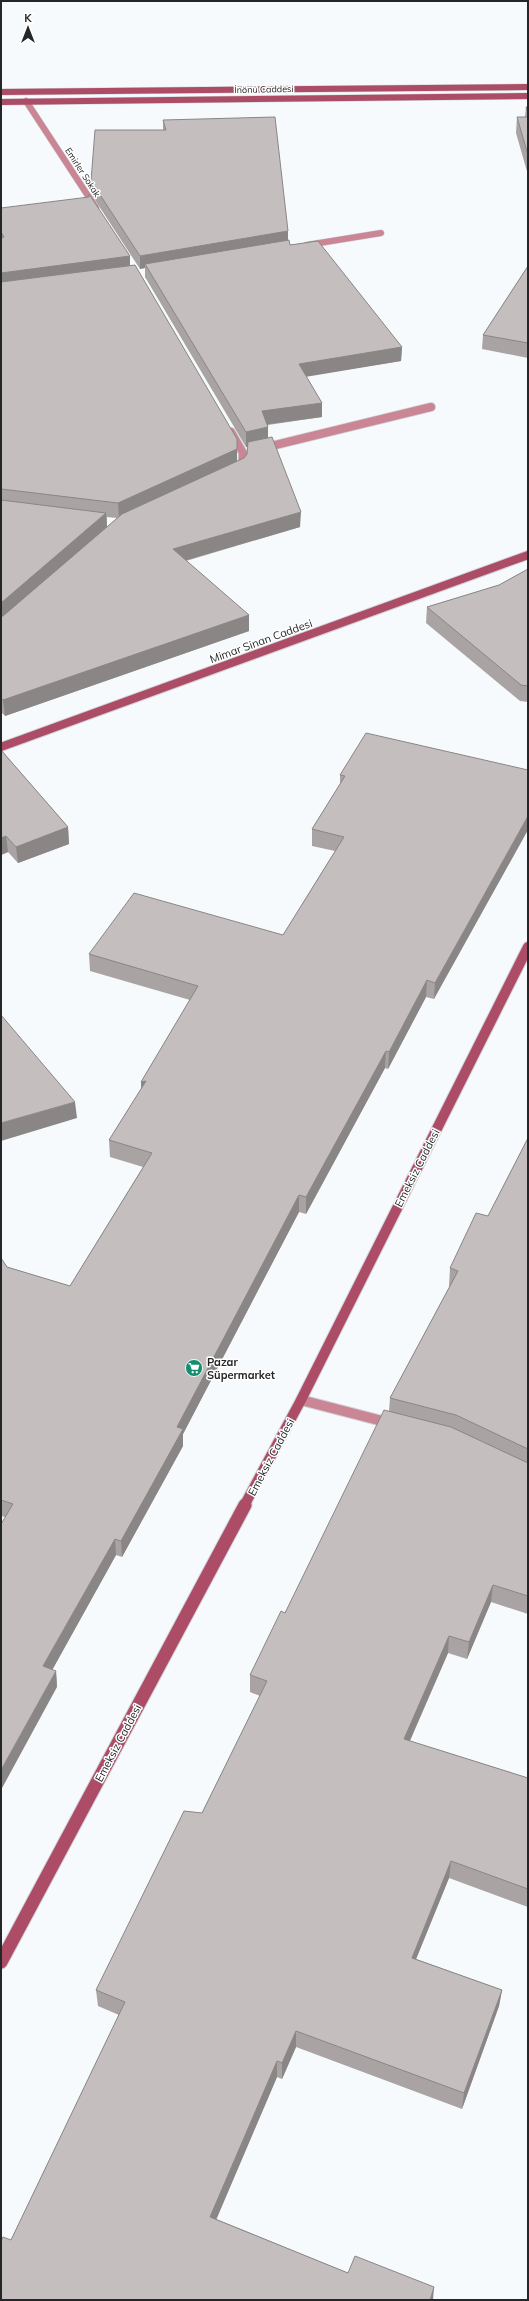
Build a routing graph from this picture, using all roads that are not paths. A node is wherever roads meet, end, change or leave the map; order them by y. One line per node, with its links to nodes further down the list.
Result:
1 (528, 87): 2 (main road, İnönü Caddesi)
2 (1, 92)
3 (528, 96): 4 (main road, İnönü Caddesi)
4 (26, 101): 5 (main road, İnönü Caddesi); 6 (street, Emirler Sokak)
5 (1, 102)
6 (99, 214)
7 (381, 233): 8 (street)
8 (303, 246)
9 (431, 407): 11 (street)
10 (227, 425): 11 (street)
11 (251, 451): 12 (street)
12 (228, 474)
13 (528, 555): 14 (main road, Mimar Sinan Caddesi)
14 (1, 747)
15 (528, 947): 16 (main road, Emeksiz Caddesi)
16 (301, 1400): 17 (street); 18 (main road, Emeksiz Caddesi)
17 (399, 1426)
18 (1, 1962)

